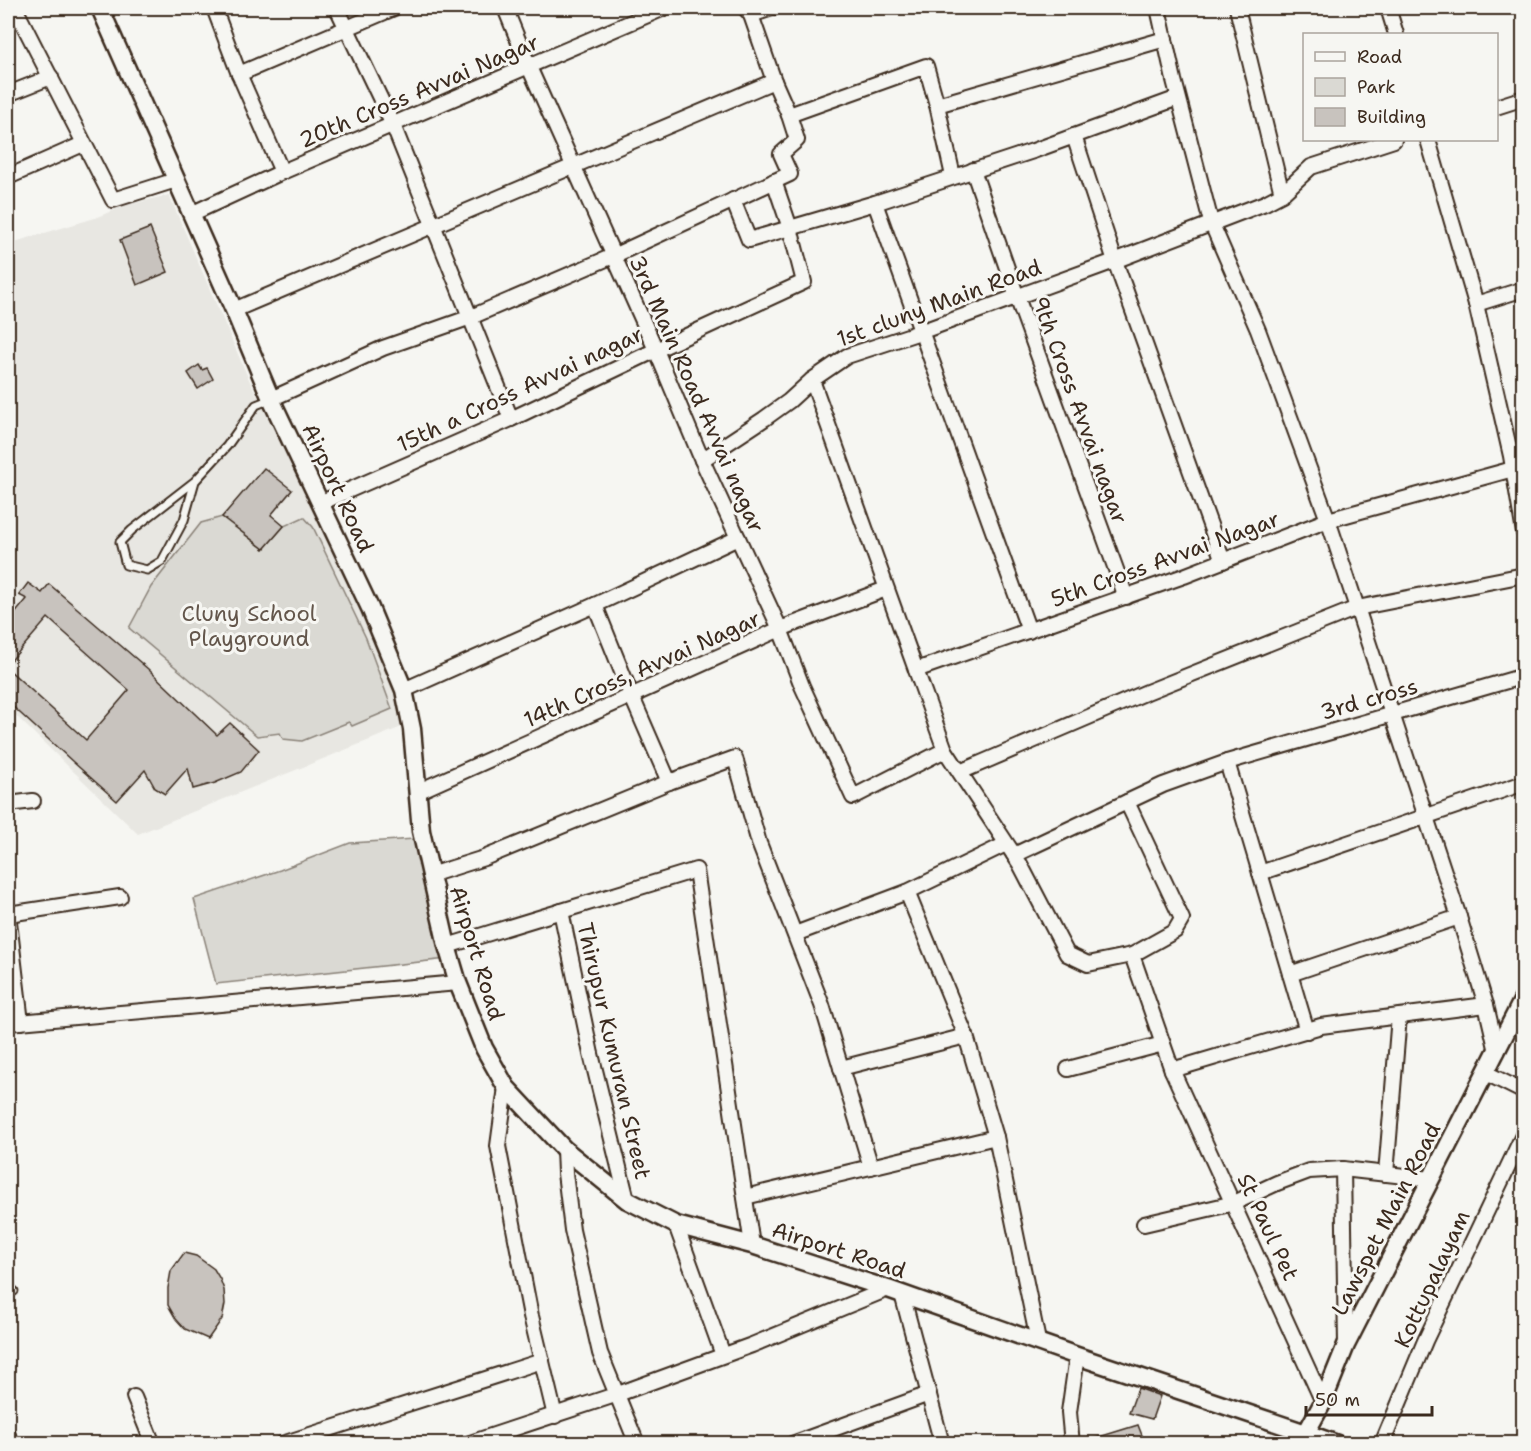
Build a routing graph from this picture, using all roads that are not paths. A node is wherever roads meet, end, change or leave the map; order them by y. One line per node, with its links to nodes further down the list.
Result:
1 (15, 8): 18 (street)
2 (100, 8): 36 (street, Airport Road)
3 (214, 8): 17 (street)
4 (337, 8): 13 (street)
5 (394, 8): 13 (street)
6 (505, 8): 16 (street, 3rd Main Road Avvai nagar)
7 (664, 8): 16 (street, 20th Cross Avvai Nagar)
8 (772, 8): 12 (street)
9 (1158, 8): 15 (street)
10 (1237, 8): 38 (street)
11 (1388, 8): 14 (street)
12 (748, 11): 19 (street)
13 (347, 28): 17 (street); 26 (street)
14 (1396, 33)
15 (1165, 39): 21 (street); 23 (street)
16 (529, 67): 26 (street, 20th Cross Avvai Nagar); 31 (street, 3rd Main Road Avvai nagar)
17 (239, 74): 33 (street)
18 (51, 77): 20 (street); 30 (street)
19 (774, 81): 25 (street); 31 (street)
20 (8, 94)
21 (1178, 98): 27 (street); 42 (street)
22 (1524, 98): 24 (street)
23 (937, 105): 25 (street); 34 (street)
24 (1498, 107)
25 (789, 115): 37 (street)
26 (393, 125): 33 (street, 20th Cross Avvai Nagar); 43 (street)
27 (1074, 136): 32 (street); 46 (street)
28 (1391, 141): 38 (street, 1st cluny Main Road)
29 (1428, 141): 49 (street)
30 (83, 144): 35 (street); 36 (street)
31 (572, 165): 43 (street); 45 (street, 3rd Main Road Avvai nagar)
32 (973, 170): 34 (street); 48 (street, 9th Cross Avvai nagar)
33 (282, 172): 41 (street, 20th Cross Avvai Nagar)
34 (953, 176): 40 (street)
35 (8, 177)
36 (176, 180): 41 (street, Airport Road)
37 (774, 181): 39 (street); 44 (street, 15th a Cross Avvai nagar)
38 (1282, 194): 42 (street, 1st cluny Main Road)
39 (733, 200): 44 (street); 45 (street)
40 (874, 203): 44 (street); 52 (street)
41 (191, 214): 50 (street, Airport Road)
42 (1211, 222): 46 (street, 1st cluny Main Road); 61 (street)
43 (434, 226): 50 (street); 51 (street)
44 (790, 228): 53 (street, 15th a Cross Avvai nagar)
45 (613, 256): 51 (street); 53 (street, 3rd Main Road Avvai nagar)
46 (1115, 261): 48 (street, 1st cluny Main Road); 64 (street)
47 (1524, 289): 49 (street)
48 (1017, 297): 52 (street, 1st cluny Main Road); 67 (street, 9th Cross Avvai nagar)
49 (1476, 304): 57 (street)
50 (234, 310): 55 (street, Airport Road)
51 (471, 317): 55 (street); 56 (street)
52 (920, 332): 54 (street, 1st cluny Main Road); 71 (street)
53 (656, 350): 56 (street, 15th a Cross Avvai nagar); 58 (street, 3rd Main Road Avvai nagar)
54 (812, 380): 58 (street, 1st cluny Main Road); 66 (street)
55 (271, 399): 59 (lane); 60 (street, Airport Road)
56 (512, 419): 60 (street, 15th a Cross Avvai nagar)
57 (1516, 459): 61 (street, 5th Cross Avvai Nagar); 62 (street)
58 (702, 460): 63 (street, 3rd Main Road Avvai nagar)
59 (195, 481): 59 (lane)
60 (320, 503): 74 (street, Airport Road)
61 (1328, 520): 64 (street, 5th Cross Avvai Nagar); 69 (street)
62 (1524, 533)
63 (738, 538): 68 (street); 70 (street, 3rd Main Road Avvai nagar)
64 (1223, 561): 67 (street, 5th Cross Avvai Nagar)
65 (1524, 575): 69 (street)
66 (886, 589): 70 (street, 14th Cross, Avvai Nagar); 72 (street)
67 (1126, 597): 71 (street, 5th Cross Avvai Nagar)
68 (595, 605): 74 (street); 75 (street)
69 (1357, 608): 76 (street); 79 (street)
70 (780, 630): 75 (street, 14th Cross, Avvai Nagar); 77 (street, 3rd Main Road Avvai nagar)
71 (1029, 631): 72 (street, 5th Cross Avvai Nagar)
72 (916, 670): 77 (street)
73 (1524, 676): 76 (street, 3rd cross)
74 (404, 690): 82 (street, Airport Road)
75 (632, 697): 80 (street); 82 (street, 14th Cross, Avvai Nagar)
76 (1392, 714): 78 (street, 3rd cross); 86 (street)
77 (945, 750): 79 (street)
78 (1227, 762): 84 (street, 3rd cross); 88 (street)
79 (960, 772): 87 (street)
80 (669, 782): 89 (street); 95 (street)
81 (1524, 783): 86 (street)
82 (417, 792): 89 (street, Airport Road)
83 (33, 801): 85 (street)
84 (1127, 802): 87 (street, 3rd cross); 97 (street)
85 (8, 804)
86 (1426, 816): 88 (street); 94 (street)
87 (1010, 850): 90 (street, 3rd cross); 97 (street)
88 (1260, 873): 98 (street)
89 (430, 875): 96 (street, Airport Road)
90 (907, 892): 95 (street, 3rd cross); 105 (street)
91 (120, 897): 93 (street)
92 (561, 911): 96 (street); 122 (street); 123 (street, Thirupur Kumuran Street)
93 (8, 914): 103 (street)
94 (1459, 917): 98 (street); 101 (street)
95 (795, 934): 108 (street)
96 (447, 946): 99 (street, Airport Road)
97 (1132, 955): 106 (street, St Paul Pet)
98 (1290, 974): 104 (street)
99 (458, 983): 103 (street); 112 (street, Airport Road)
100 (1524, 997): 107 (street, Lawspet Main Road)
101 (1486, 1005): 102 (street); 107 (street)
102 (1399, 1016): 104 (street); 120 (street)
103 (14, 1023)
104 (1307, 1031): 110 (street)
105 (966, 1036): 108 (street); 115 (street)
106 (1163, 1044): 109 (street); 110 (street, St Paul Pet)
107 (1497, 1052): 111 (street, Lawspet Main Road)
108 (841, 1068): 118 (street)
109 (1068, 1069)
110 (1172, 1070): 124 (street, St Paul Pet)
111 (1486, 1073): 113 (street); 121 (street, Lawspet Main Road)
112 (506, 1087): 117 (street, Airport Road); 133 (street)
113 (1524, 1092)
114 (1524, 1134): 116 (street, Kottupalayam)
115 (996, 1137): 118 (street); 129 (street)
116 (1520, 1148): 150 (street, Kottupalayam)
117 (564, 1149): 123 (street, Airport Road); 135 (street)
118 (871, 1167): 122 (street)
119 (1343, 1169): 120 (street); 124 (street); 130 (street)
120 (1386, 1174): 121 (street)
121 (1431, 1179): 130 (street, Lawspet Main Road)
122 (745, 1197): 127 (street)
123 (627, 1200): 126 (street, Airport Road)
124 (1234, 1203): 125 (street); 137 (street, St Paul Pet)
125 (1144, 1224)
126 (676, 1225): 127 (street, Airport Road); 131 (street)
127 (752, 1245): 128 (street, Airport Road)
128 (895, 1291): 129 (street, Airport Road); 131 (street); 134 (street)
129 (1038, 1341): 132 (street, Airport Road)
130 (1346, 1345): 137 (street, Lawspet Main Road)
131 (723, 1355): 135 (street)
132 (1077, 1356): 140 (street, Airport Road); 148 (street)
133 (542, 1361): 138 (street); 143 (street)
134 (929, 1394): 146 (street); 147 (street)
135 (618, 1395): 138 (street); 145 (street)
136 (134, 1397): 142 (street)
137 (1323, 1402): 140 (street, Lawspet Main Road)
138 (555, 1416): 144 (street)
139 (8, 1435): 141 (street)
140 (1301, 1438): 149 (street)
141 (11, 1443)
142 (153, 1443)
143 (282, 1443)
144 (467, 1443)
145 (638, 1443)
146 (792, 1443)
147 (942, 1443)
148 (1072, 1443)
149 (1337, 1443)
150 (1382, 1443)

